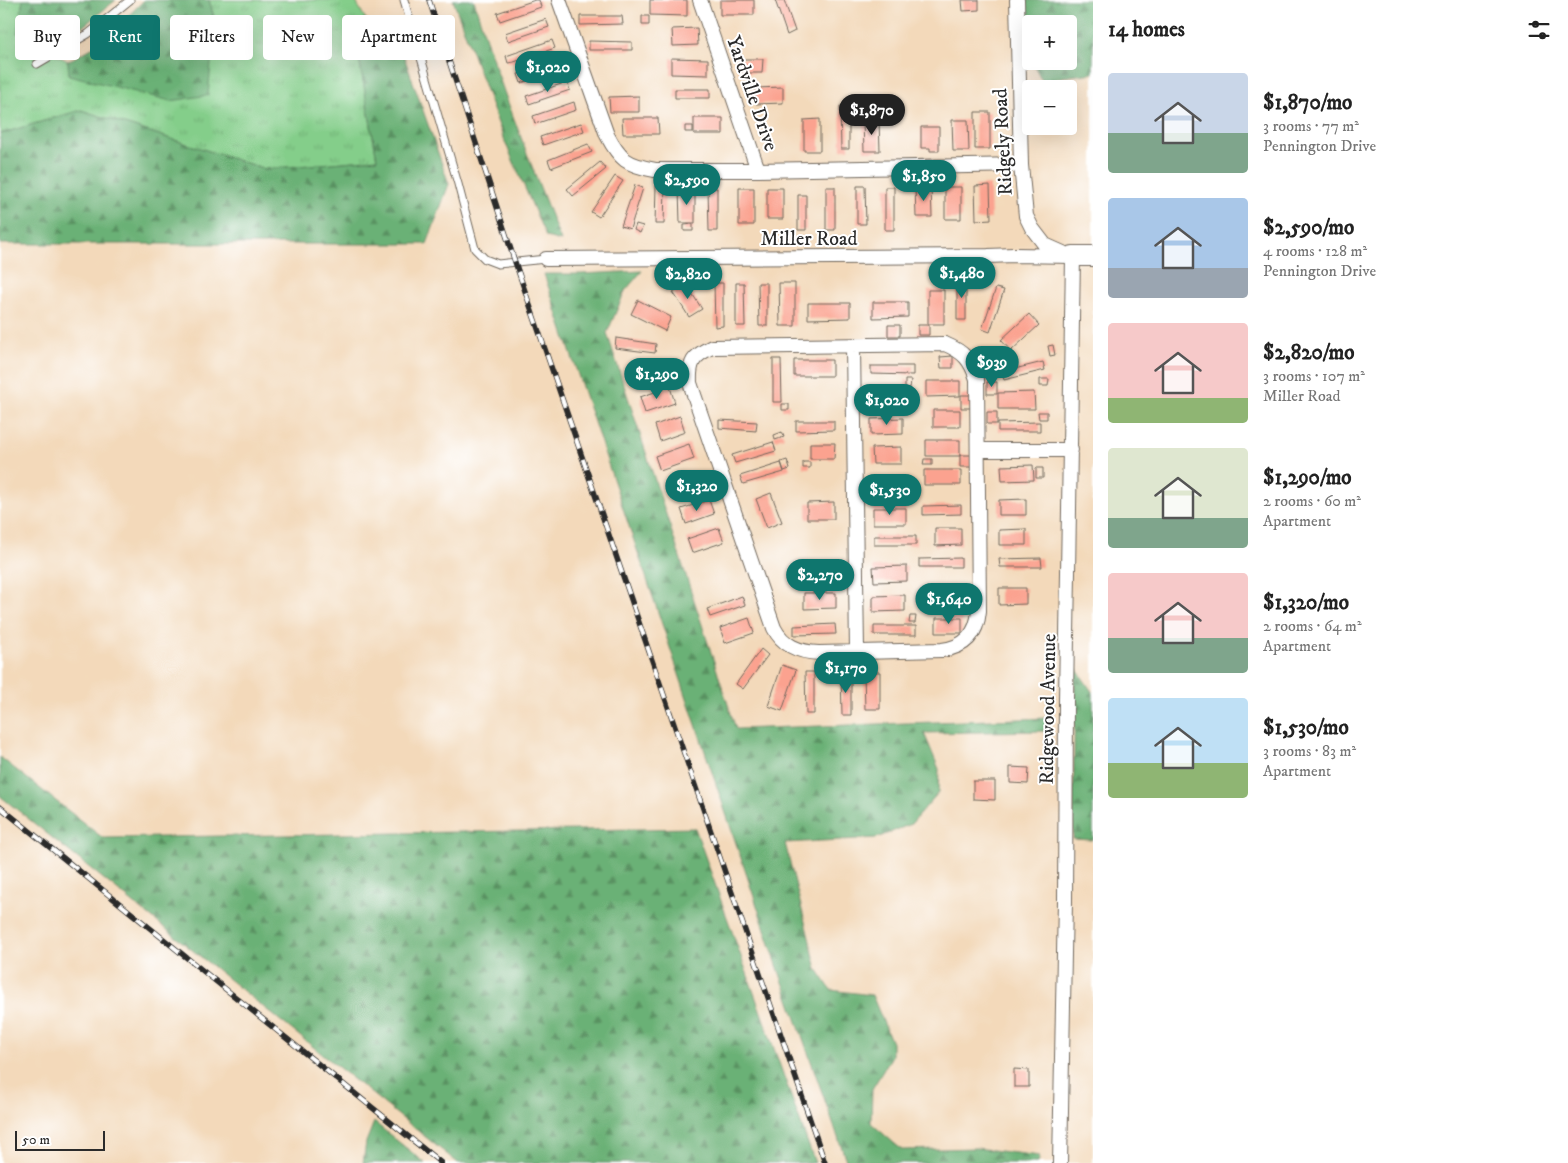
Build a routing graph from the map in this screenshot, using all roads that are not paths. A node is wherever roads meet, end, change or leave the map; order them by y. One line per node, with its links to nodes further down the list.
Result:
1 (130, 0): 6 (lane)
2 (404, 0): 10 (lane)
3 (559, 0): 8 (street)
4 (700, 0): 8 (street, Yardville Drive)
5 (1017, 0): 7 (street, Ridgely Road)
6 (37, 64)
7 (1021, 165): 8 (street); 9 (street, Ridgely Road)
8 (758, 170)
9 (1083, 256): 10 (street, Miller Road); 13 (street, Ridgewood Avenue)
10 (546, 259)
11 (853, 346): 12 (street); 14 (street); 14 (street)
12 (978, 450): 13 (street); 14 (street)
13 (1071, 450): 15 (street, Ridgewood Avenue)
14 (857, 652)
15 (1060, 1163)

